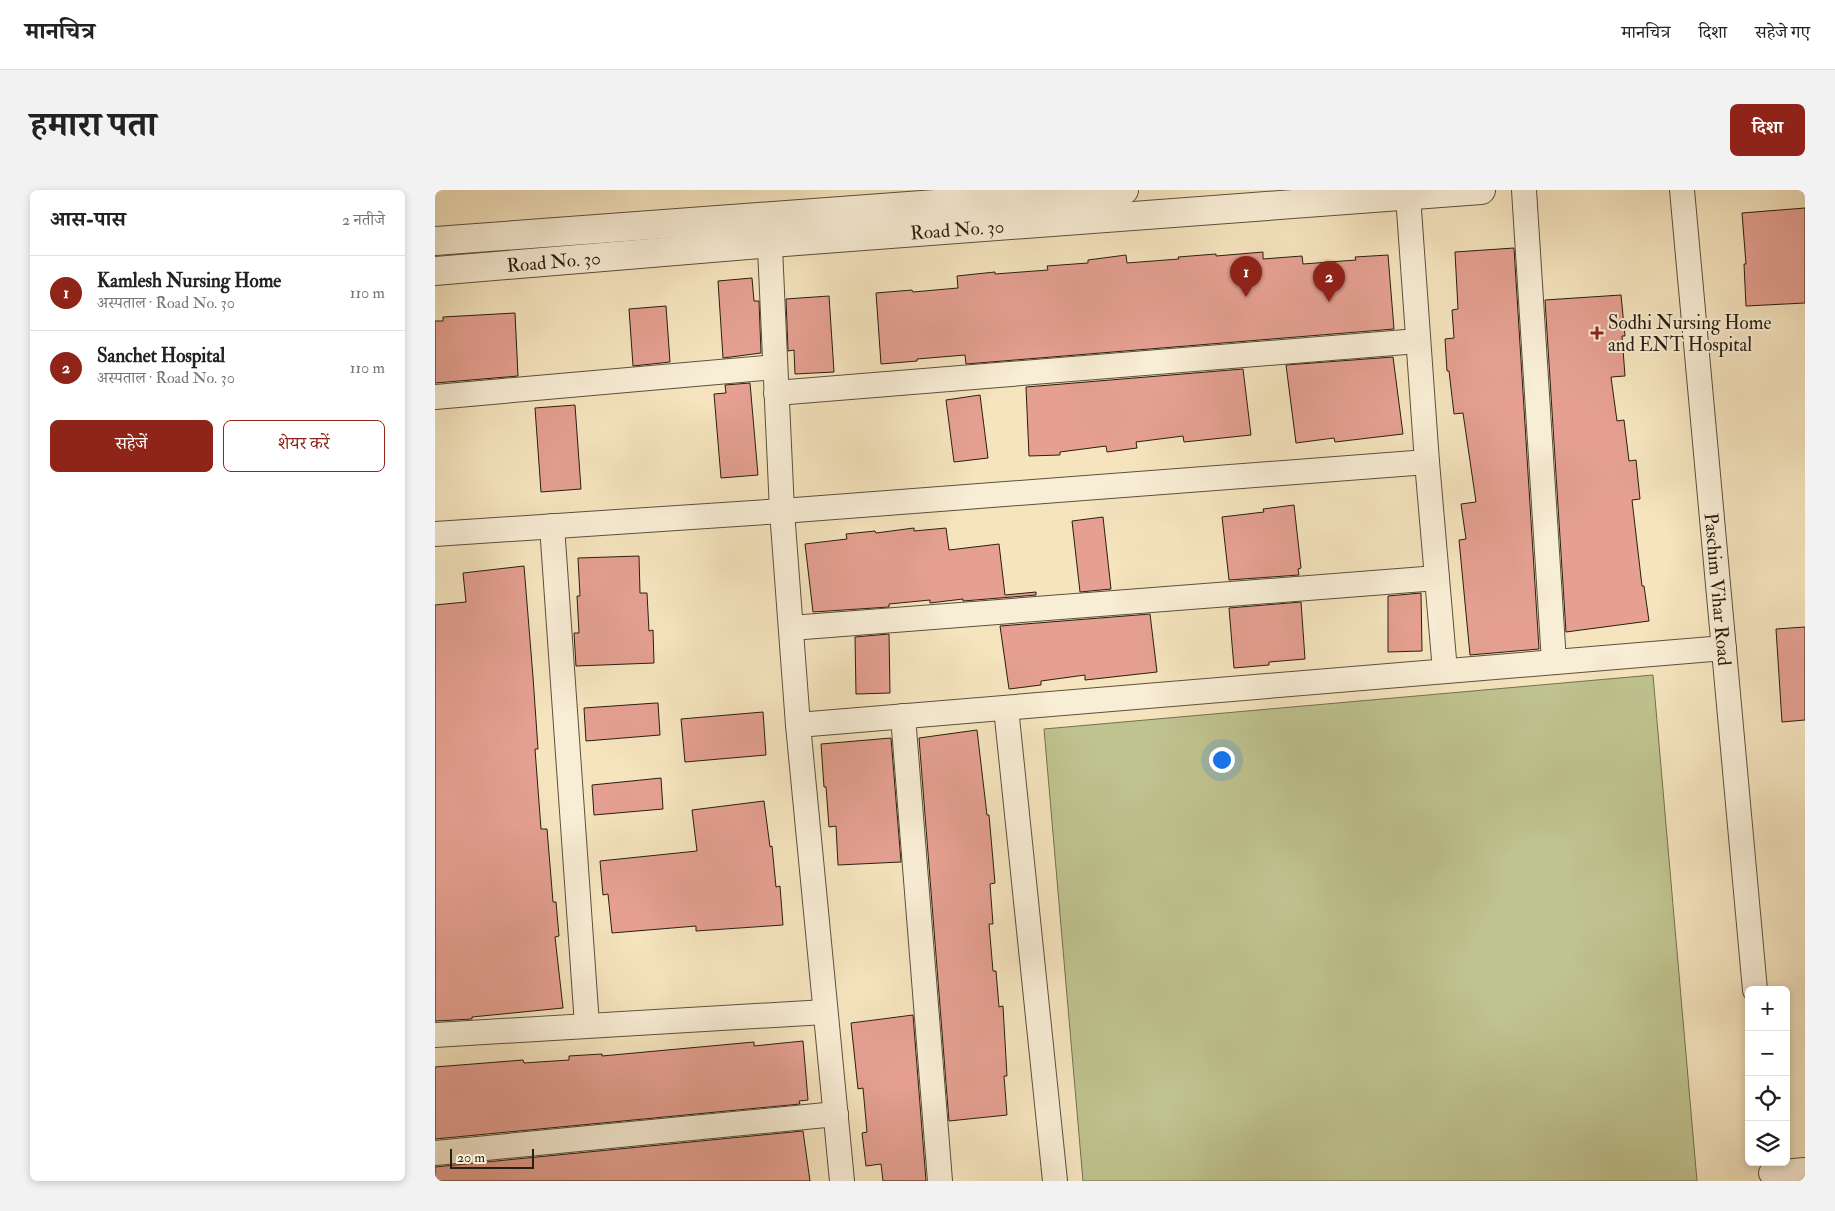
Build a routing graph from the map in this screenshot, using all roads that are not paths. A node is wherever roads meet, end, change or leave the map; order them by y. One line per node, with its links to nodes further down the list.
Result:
1 (1124, 190): 6 (street, Road No. 30)
2 (1481, 190): 5 (street, Road No. 30)
3 (1524, 190): 23 (street)
4 (1682, 190): 22 (street, Paschim Vihar Road)
5 (1408, 196): 9 (street, Road No. 30); 12 (street)
6 (768, 216): 7 (street, Road No. 30); 9 (street)
7 (504, 236): 8 (street, Road No. 30); 10 (street)
8 (435, 241)
9 (771, 243): 10 (street, Road No. 30); 13 (street)
10 (505, 265): 11 (street, Road No. 30)
11 (435, 270)
12 (1418, 341): 14 (street); 16 (street)
13 (775, 367): 14 (street); 15 (street)
14 (776, 393): 17 (street)
15 (435, 397)
16 (1427, 462): 17 (street); 20 (street)
17 (782, 511): 18 (street); 21 (street)
18 (552, 526): 19 (street); 30 (street)
19 (435, 534)
20 (1437, 578): 21 (street); 24 (street)
21 (791, 628): 27 (street)
22 (1724, 648): 23 (street); 28 (street, Paschim Vihar Road)
23 (1554, 662): 24 (street)
24 (1445, 671): 25 (street)
25 (1006, 708): 26 (street); 38 (street)
26 (903, 716): 27 (street); 37 (street)
27 (798, 725): 29 (street)
28 (1755, 986)
29 (825, 1012): 30 (street); 32 (street)
30 (587, 1026): 31 (street)
31 (435, 1035)
32 (836, 1114): 33 (street); 36 (street)
33 (435, 1153)
34 (1805, 1170): 35 (street)
35 (1771, 1172)
36 (842, 1181)
37 (940, 1181)
38 (1055, 1181)

